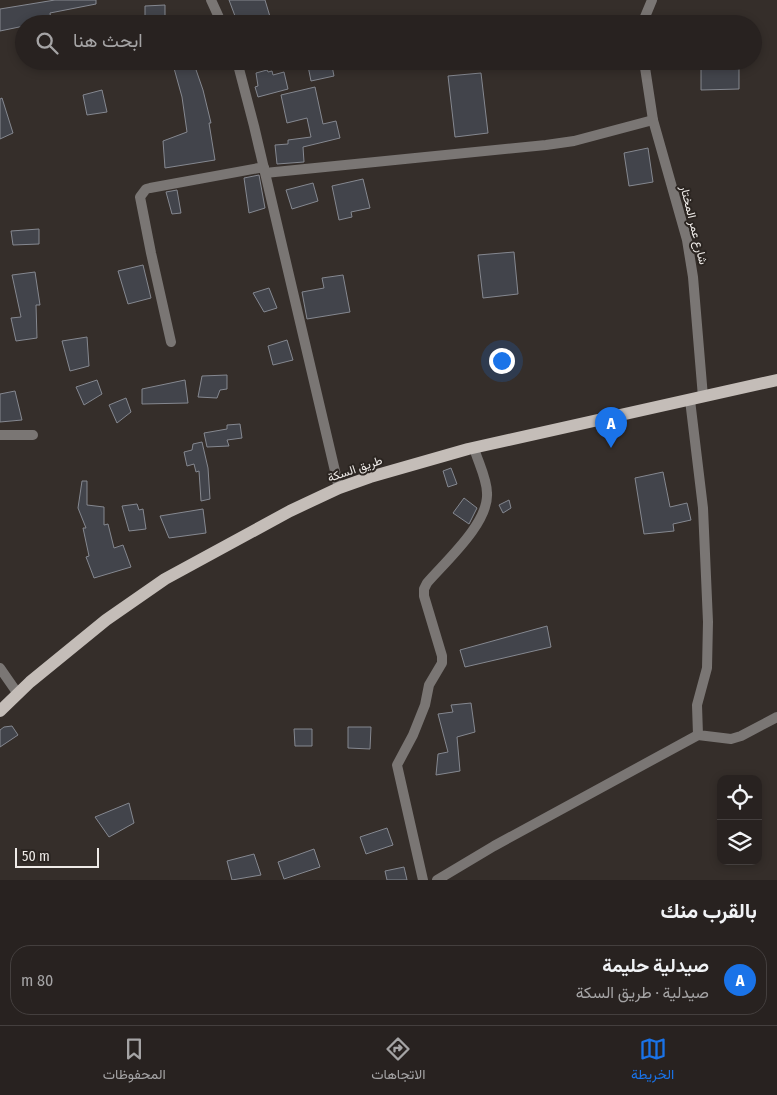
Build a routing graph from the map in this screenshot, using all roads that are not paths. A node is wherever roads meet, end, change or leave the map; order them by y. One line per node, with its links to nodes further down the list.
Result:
1 (211, 0): 3 (street)
2 (652, 0): 4 (street)
3 (218, 15)
4 (646, 15)
5 (239, 70): 8 (street)
6 (645, 70): 7 (street, شارع عمر المختار)
7 (653, 120): 8 (street); 11 (street, شارع عمر المختار)
8 (264, 170): 9 (street); 15 (street)
9 (171, 342)
10 (777, 380): 11 (main road, طريق السكة)
11 (697, 398): 14 (main road, طريق السكة); 20 (street, شارع عمر المختار)
12 (0, 434): 13 (street)
13 (33, 434)
14 (474, 448): 15 (main road, طريق السكة); 21 (street)
15 (338, 488): 17 (main road, طريق السكة)
16 (0, 668): 17 (street)
17 (18, 694): 18 (main road, طريق السكة)
18 (0, 711)
19 (777, 717): 20 (street)
20 (698, 735): 22 (street)
21 (423, 880)
22 (437, 880)

